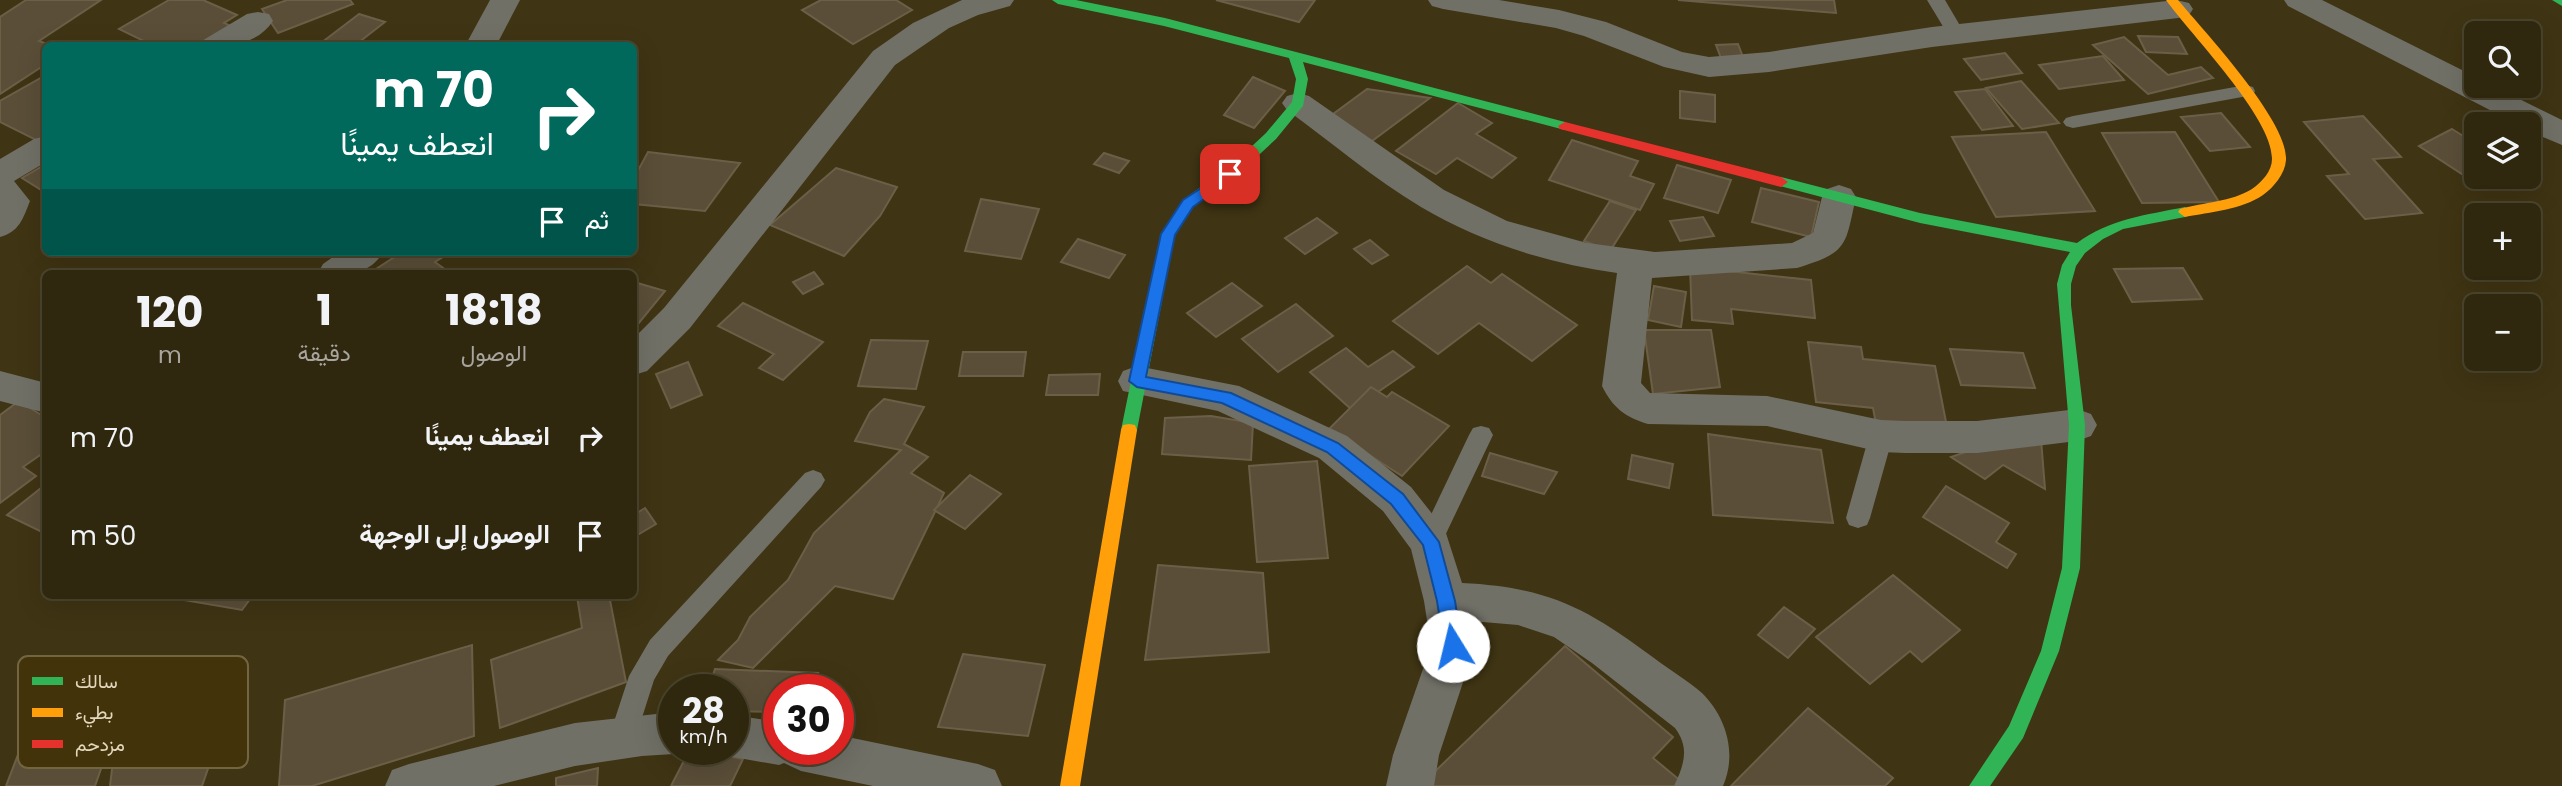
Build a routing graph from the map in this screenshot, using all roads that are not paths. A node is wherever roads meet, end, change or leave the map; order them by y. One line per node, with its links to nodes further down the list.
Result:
1 (505, 0): 11 (street)
2 (999, 0): 26 (street)
3 (1058, 0): 12 (street)
4 (1443, 0): 9 (street)
5 (1936, 0): 9 (lane)
6 (2298, 0): 16 (street)
7 (2175, 5): 9 (street); 13 (street)
8 (258, 21): 10 (street)
9 (1956, 34)
10 (223, 42)
11 (482, 42)
12 (1295, 56): 14 (street); 20 (street)
13 (2246, 91): 15 (lane); 22 (street)
14 (1297, 103): 24 (street); 27 (street)
15 (2073, 121)
16 (2562, 134)
17 (42, 149): 18 (street)
18 (0, 174)
19 (0, 188): 21 (street)
20 (1839, 197): 22 (street); 24 (street)
21 (0, 225)
22 (2080, 249): 30 (street)
23 (359, 256): 25 (street)
24 (1636, 262): 32 (street)
25 (340, 270)
26 (637, 359)
27 (1137, 381): 35 (street); 42 (street)
28 (0, 386): 29 (street)
29 (42, 397)
30 (2077, 425): 32 (street); 45 (street)
31 (1480, 435): 35 (lane)
32 (1881, 436): 34 (lane)
33 (813, 480): 38 (lane)
34 (1858, 518)
35 (1430, 542): 36 (street)
36 (1446, 601): 43 (street); 44 (street)
37 (658, 734): 38 (street)
38 (623, 737): 40 (street)
39 (854, 760): 41 (street)
40 (409, 786)
41 (978, 786)
42 (1070, 786)
43 (1409, 786)
44 (1698, 786)
45 (1979, 786)

